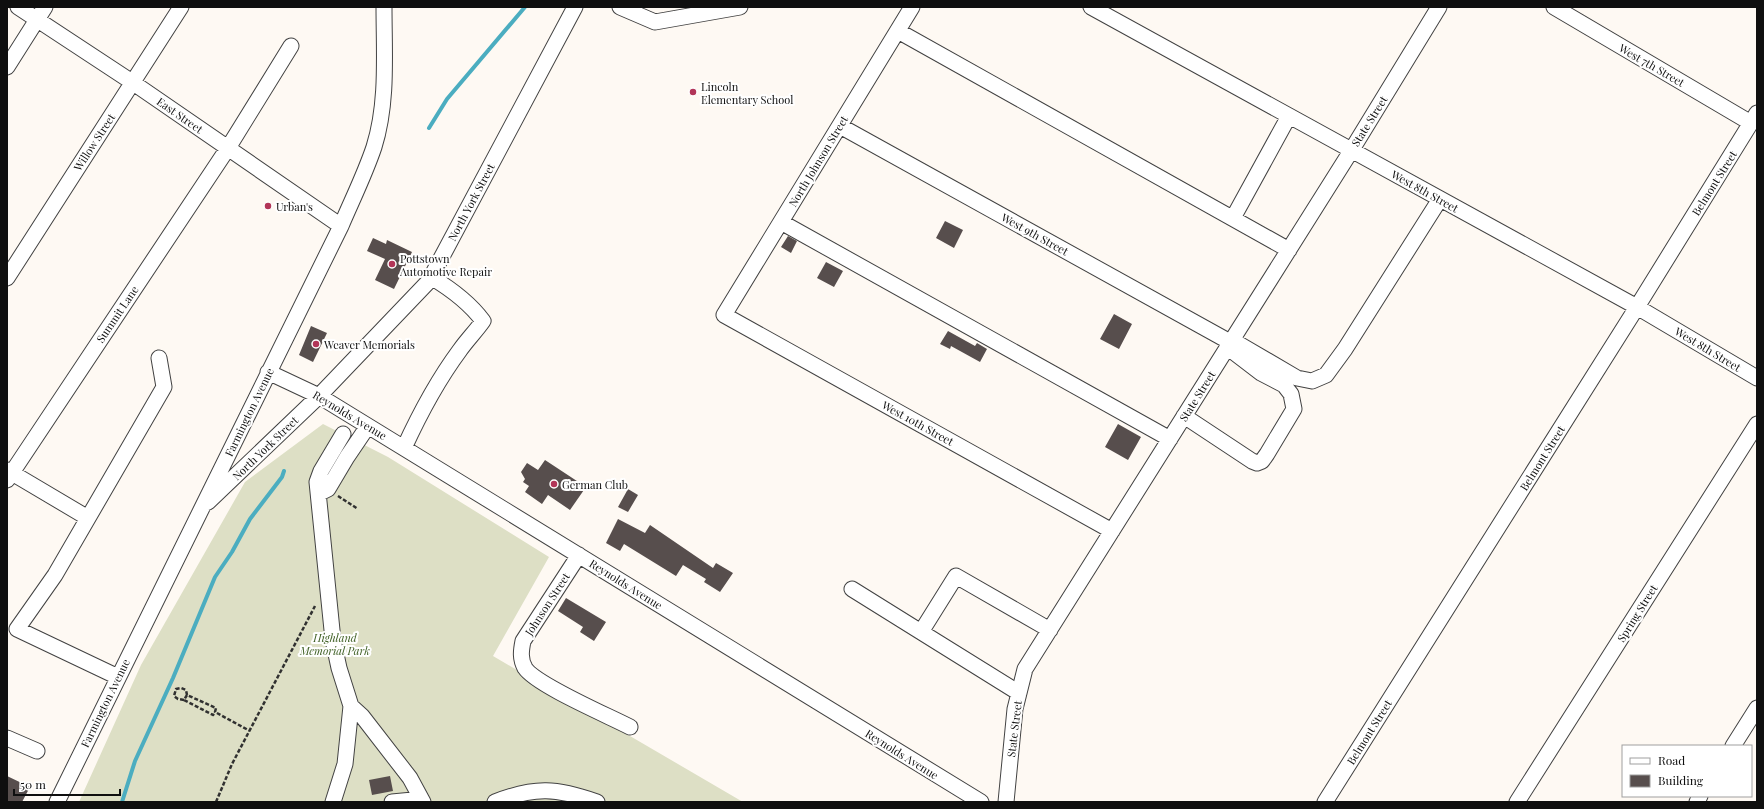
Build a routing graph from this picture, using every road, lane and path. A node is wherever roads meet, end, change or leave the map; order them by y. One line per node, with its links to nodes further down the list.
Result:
1 (18, 7): 12 (street, East Street)
2 (181, 7): 17 (street, Willow Street)
3 (384, 7): 26 (street, Farmington Avenue)
4 (575, 7): 28 (street, North York Street)
5 (620, 7): 13 (street)
6 (740, 7): 11 (street)
7 (912, 7): 14 (street, North Johnson Street)
8 (1091, 7): 18 (street, West 8th Street)
9 (1439, 7): 22 (street, State Street)
10 (1554, 7): 19 (street, West 7th Street)
11 (718, 8): 13 (street)
12 (41, 13): 16 (street); 17 (street, East Street)
13 (674, 13)
14 (898, 31): 20 (street, North Johnson Street); 24 (street)
15 (291, 46): 21 (street, Summit Lane)
16 (7, 67)
17 (132, 82): 21 (street, East Street); 29 (street, Willow Street)
18 (1288, 116): 22 (street, West 8th Street); 24 (street)
19 (1754, 118): 30 (street, Belmont Street)
20 (840, 126): 25 (street, North Johnson Street); 32 (street, West 9th Street)
21 (228, 148): 26 (street, East Street); 43 (street, Summit Lane)
22 (1351, 150): 23 (street, West 8th Street); 27 (street, State Street)
23 (1440, 199): 30 (street, West 8th Street); 32 (street)
24 (1233, 218): 27 (street)
25 (781, 222): 31 (street, North Johnson Street); 41 (street)
26 (341, 226): 34 (street, Farmington Avenue)
27 (1289, 250): 32 (street, State Street)
28 (431, 277): 36 (street, North York Street); 42 (street)
29 (7, 278)
30 (1637, 307): 35 (street, West 8th Street); 75 (street, Belmont Street)
31 (724, 315): 48 (street, West 10th Street)
32 (1230, 343): 37 (street, State Street); 37 (street)
33 (159, 358): 47 (street)
34 (268, 372): 36 (street, Reynolds Avenue); 46 (street, Farmington Avenue)
35 (1757, 378)
36 (316, 394): 39 (street, Reynolds Avenue); 46 (street, North York Street)
37 (1184, 416): 41 (street, State Street)
38 (1757, 424): 76 (street, Spring Street)
39 (368, 426): 42 (street, Reynolds Avenue); 44 (street)
40 (343, 434): 44 (street)
41 (1170, 439): 48 (street, State Street)
42 (404, 448): 49 (street, Reynolds Avenue)
43 (8, 474): 47 (street)
44 (324, 491): 45 (path); 58 (street)
45 (358, 509)
46 (200, 510): 54 (street, Farmington Avenue)
47 (88, 518): 54 (street)
48 (1112, 531): 52 (street, State Street)
49 (579, 555): 61 (street, Johnson Street); 73 (street, Reynolds Avenue)
50 (852, 590): 53 (street)
51 (317, 604): 62 (path)
52 (1050, 630): 53 (street); 55 (street, State Street)
53 (921, 632): 55 (street)
54 (118, 677): 66 (street, Farmington Avenue)
55 (1018, 693): 74 (street, State Street)
56 (187, 695): 57 (path); 57 (path); 60 (path)
57 (184, 700): 60 (path)
58 (351, 706): 68 (street); 70 (street)
59 (1757, 708): 64 (street)
60 (215, 712): 62 (path)
61 (630, 727)
62 (250, 731): 67 (path)
63 (7, 738): 65 (street)
64 (1734, 745)
65 (37, 751)
66 (57, 802)
67 (216, 802)
68 (333, 802)
69 (392, 802): 70 (street)
70 (423, 802)
71 (495, 802): 72 (street)
72 (597, 802)
73 (981, 802)
74 (1006, 802)
75 (1325, 802)
76 (1517, 802)

